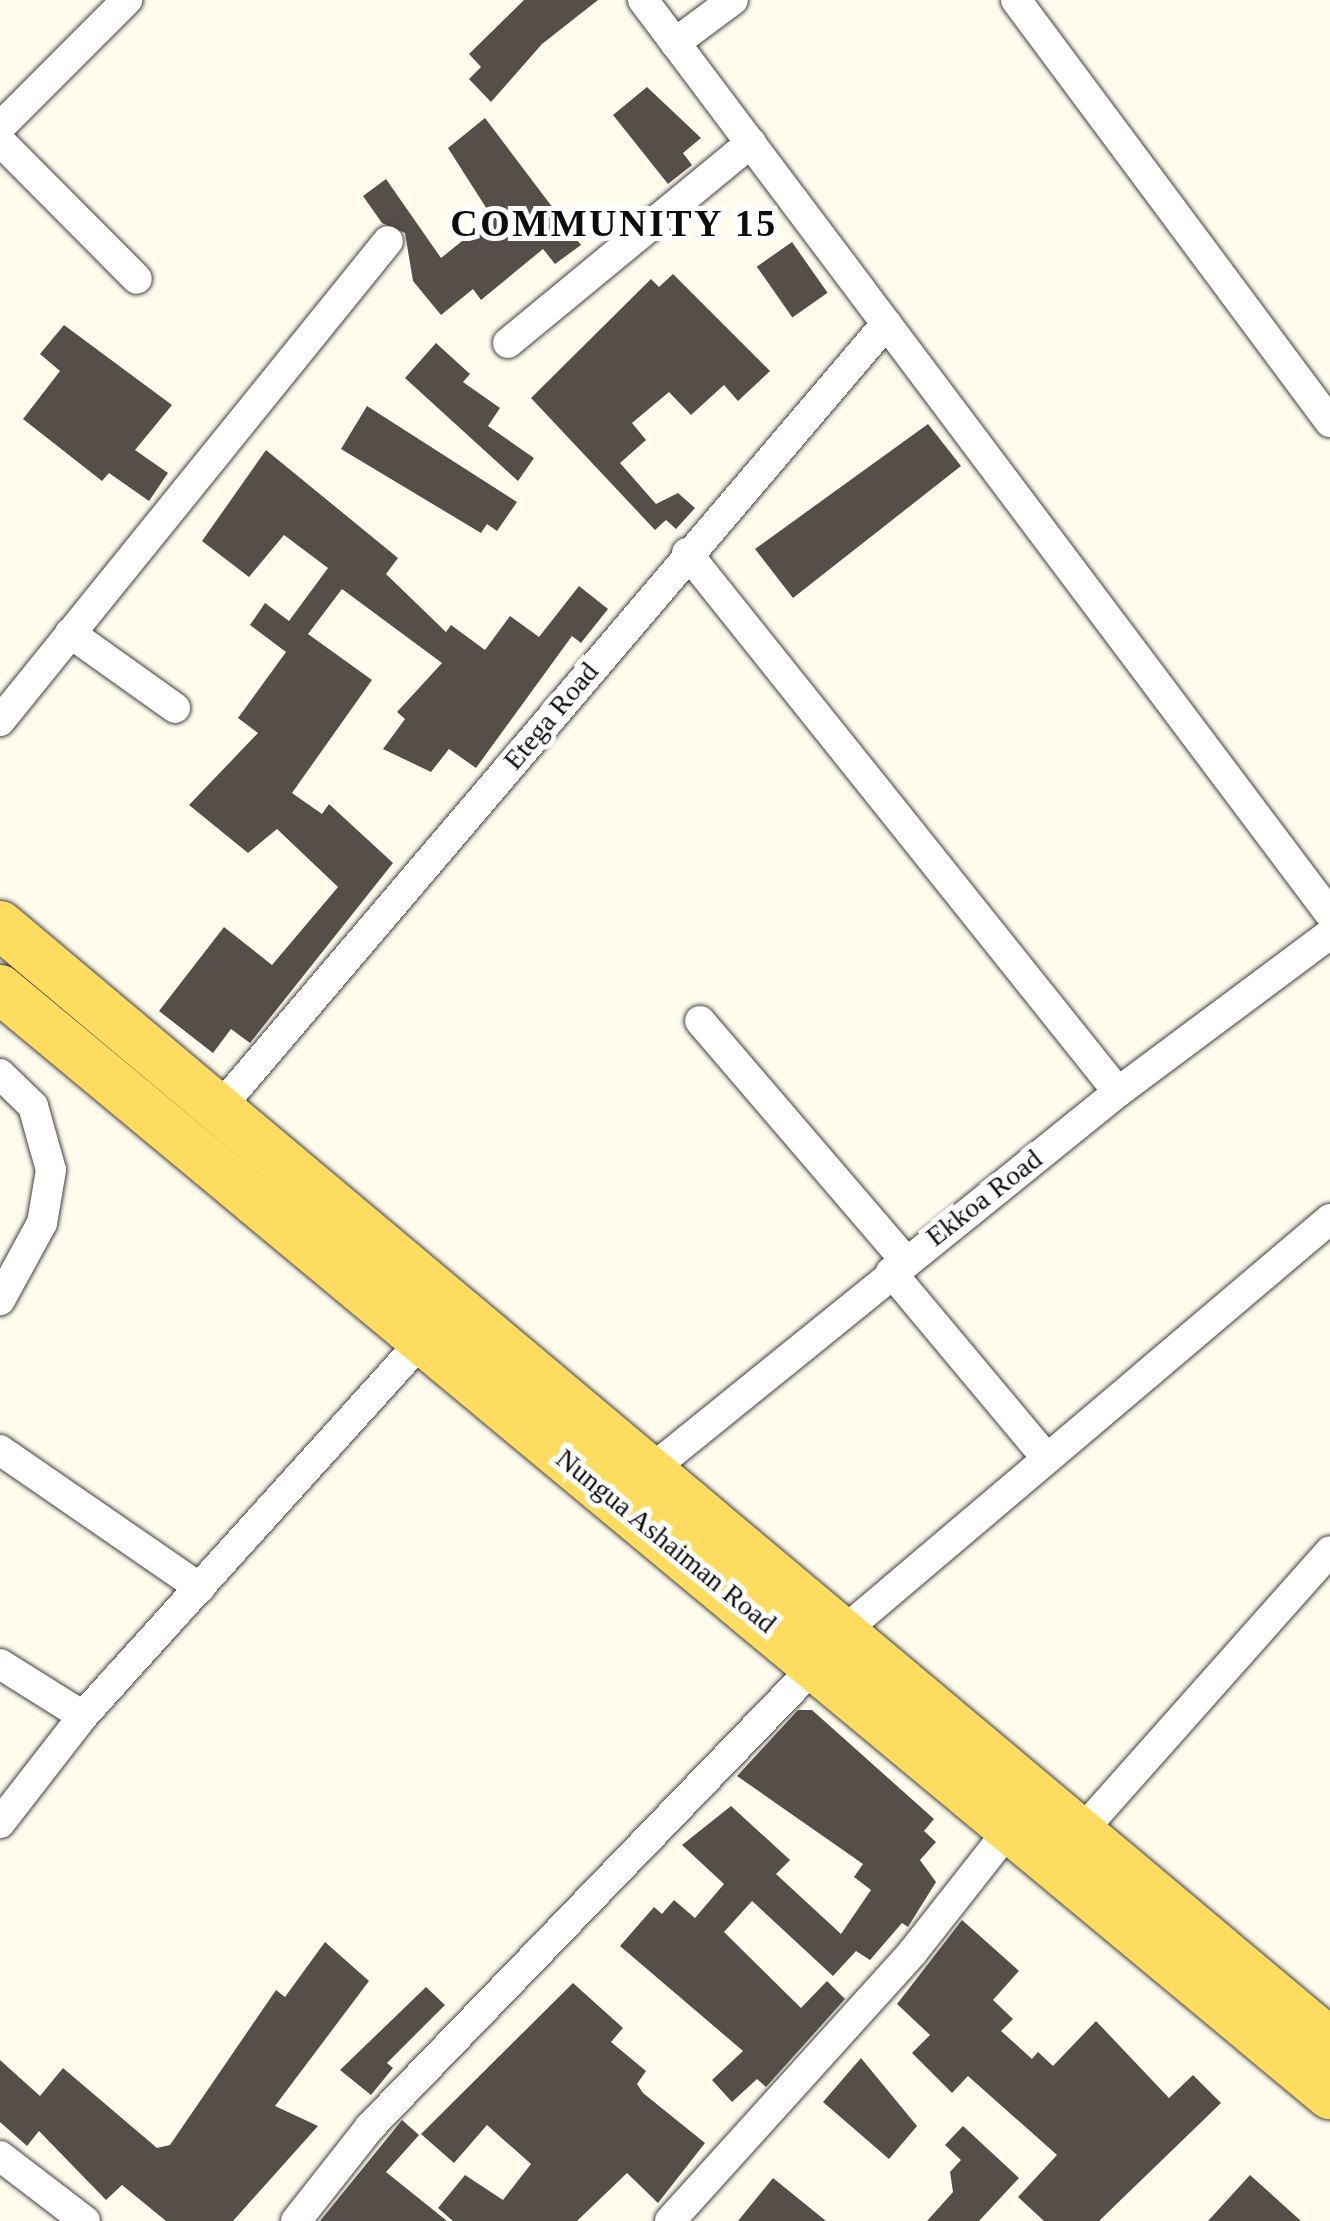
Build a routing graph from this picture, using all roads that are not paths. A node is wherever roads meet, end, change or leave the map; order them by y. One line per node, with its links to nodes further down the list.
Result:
1 (127, 0): 6 (street)
2 (644, 0): 5 (street)
3 (733, 0): 5 (street)
4 (1016, 0): 13 (street)
5 (675, 43): 8 (street)
6 (0, 128)
7 (0, 141): 10 (street)
8 (751, 143): 11 (street); 12 (street)
9 (388, 242): 15 (street)
10 (137, 280)
11 (886, 324): 14 (street, Etega Road); 18 (street)
12 (508, 343)
13 (1330, 422)
14 (687, 553): 24 (street); 25 (street, Etega Road)
15 (70, 633): 16 (street); 17 (street)
16 (175, 708)
17 (0, 721)
18 (1326, 899)
19 (0, 926): 25 (main road, Nungua Ashaiman Road)
20 (1330, 934): 24 (street, Ekkoa Road)
21 (0, 989): 29 (main road, Nungua Ashaiman Road)
22 (700, 1021): 27 (street)
23 (0, 1074): 28 (street)
24 (1118, 1092): 27 (street, Ekkoa Road)
25 (218, 1110): 32 (main road, Nungua Ashaiman Road)
26 (1330, 1219): 31 (street)
27 (898, 1266): 31 (street); 32 (street, Ekkoa Road)
28 (0, 1300)
29 (420, 1342): 34 (street); 35 (main road, Nungua Ashaiman Road)
30 (0, 1450): 34 (street)
31 (1044, 1456): 35 (street)
32 (647, 1472): 35 (main road, Nungua Ashaiman Road)
33 (1330, 1550): 40 (street)
34 (200, 1588): 37 (street)
35 (828, 1649): 39 (main road, Nungua Ashaiman Road); 40 (main road, Nungua Ashaiman Road); 45 (street)
36 (0, 1664): 37 (street)
37 (83, 1716): 38 (street)
38 (0, 1823)
39 (1012, 1826): 42 (main road, Nungua Ashaiman Road); 46 (street)
40 (1079, 1834): 41 (main road, Nungua Ashaiman Road)
41 (1330, 2042)
42 (1330, 2095)
43 (0, 2156): 44 (street)
44 (85, 2221)
45 (296, 2221)
46 (670, 2221)

